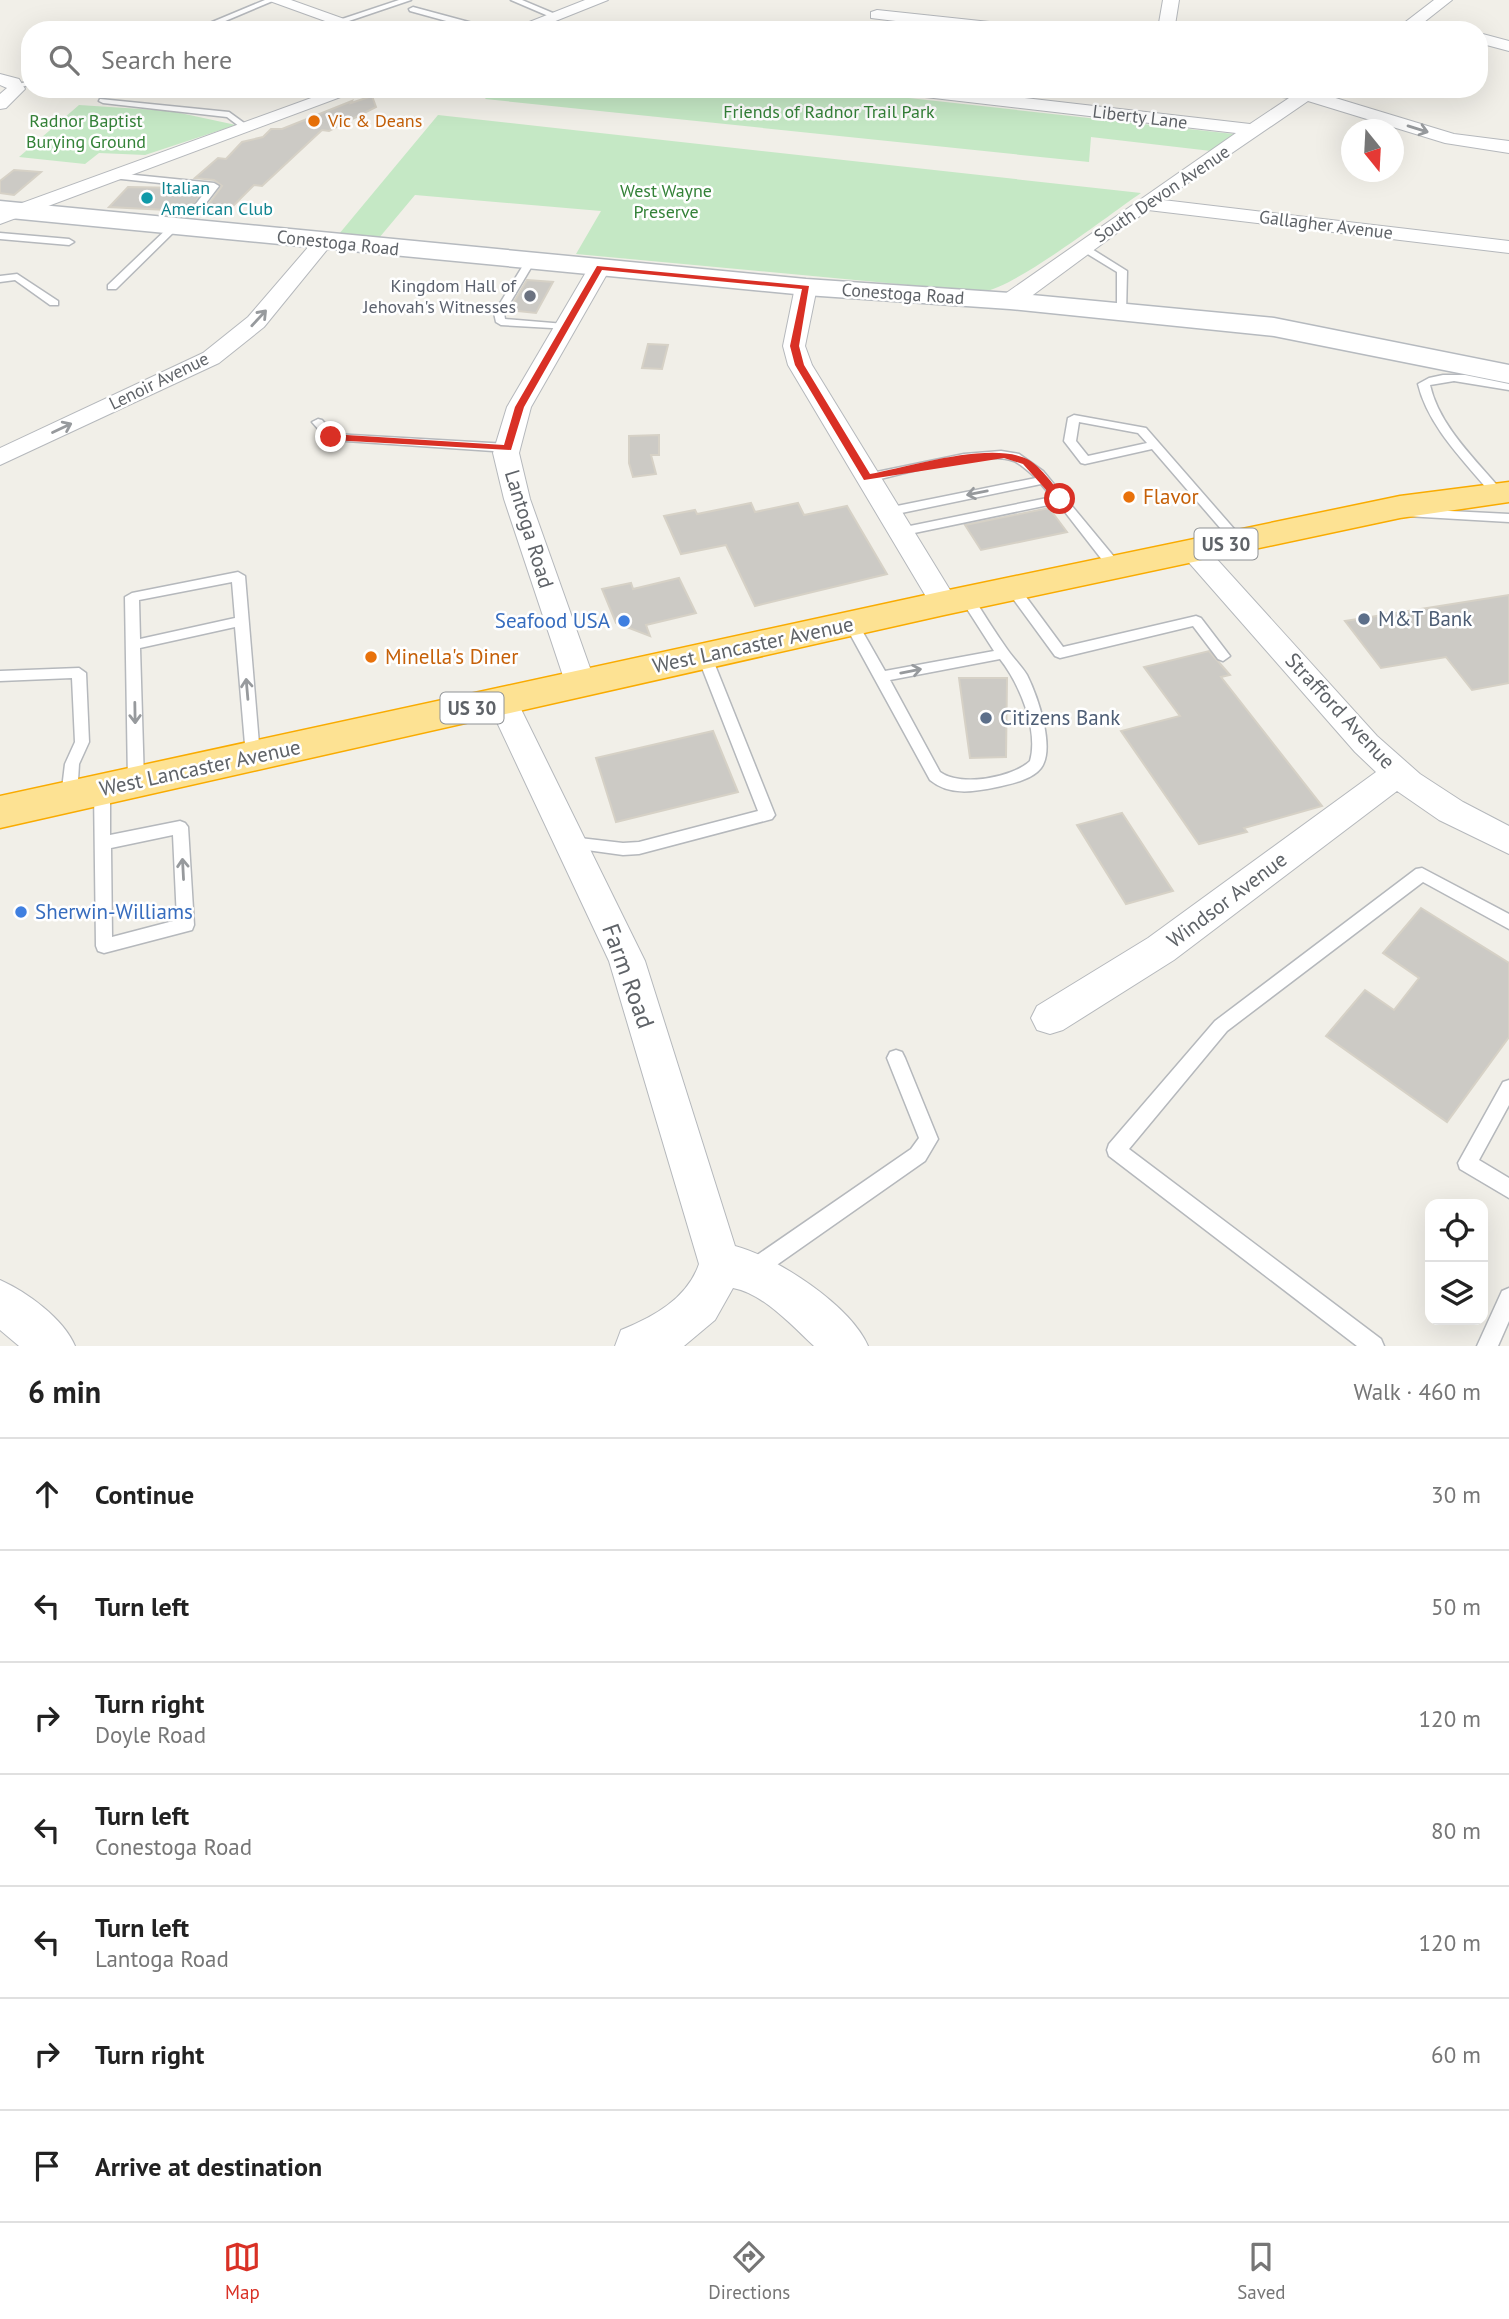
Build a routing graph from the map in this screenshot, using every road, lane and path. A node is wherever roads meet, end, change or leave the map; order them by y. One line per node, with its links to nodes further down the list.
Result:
1 (273, 0): 10 (lane); 11 (street)
2 (407, 0): 11 (lane)
3 (515, 0): 9 (lane)
4 (600, 0): 9 (street)
5 (1171, 0): 15 (street)
6 (1444, 0): 16 (street)
7 (413, 9): 12 (lane)
8 (877, 15): 14 (street)
9 (556, 16): 13 (street)
10 (220, 21)
11 (340, 21)
12 (456, 21)
13 (542, 21)
14 (933, 21)
15 (1168, 21)
16 (1416, 21)
17 (1488, 40): 18 (street)
18 (1509, 46)
19 (329, 98): 24 (street)
20 (977, 98): 25 (street, Liberty Lane)
21 (1301, 98): 25 (street, South Devon Avenue)
22 (1328, 98): 26 (street, one-way to 26)
23 (103, 101): 24 (lane)
24 (247, 128): 27 (street)
25 (1256, 130): 28 (street, South Devon Avenue)
26 (1509, 147)
27 (115, 176): 29 (lane); 30 (street)
28 (1144, 204): 35 (street, Gallagher Avenue); 36 (street, South Devon Avenue)
29 (200, 205)
30 (7, 212): 31 (main road, Conestoga Road)
31 (175, 226): 34 (main road, Conestoga Road); 40 (lane)
32 (0, 236): 33 (lane)
33 (69, 242)
34 (323, 242): 37 (main road, Conestoga Road); 50 (street, Lenoir Avenue, one-way to 34)
35 (1509, 247)
36 (1084, 248): 42 (street, South Devon Avenue); 44 (lane)
37 (530, 261): 38 (main road, Conestoga Road); 45 (lane)
38 (600, 267): 41 (main road, Conestoga Road); 45 (street, Lantoga Road)
39 (0, 279): 43 (lane)
40 (112, 287)
41 (806, 287): 42 (main road, Conestoga Road); 51 (street)
42 (1010, 301): 44 (main road, Conestoga Road)
43 (54, 303)
44 (1122, 312): 46 (main road, Conestoga Road)
45 (565, 327): 49 (street, Lantoga Road)
46 (1499, 379): 54 (lane)
47 (318, 422): 49 (lane)
48 (1155, 445): 48 (lane); 56 (lane)
49 (508, 448): 69 (street, Lantoga Road)
50 (0, 457)
51 (867, 478): 52 (lane); 55 (street)
52 (1044, 480): 53 (lane); 55 (lane, one-way to 55)
53 (1060, 499): 55 (lane); 58 (lane)
54 (1505, 501): 56 (highway, West Lancaster Avenue / US 30)
55 (894, 522): 60 (street)
56 (1238, 541): 57 (highway, West Lancaster Avenue / US 30)
57 (1194, 551): 58 (highway, West Lancaster Avenue / US 30); 72 (street, Strafford Avenue)
58 (1115, 567): 59 (highway, West Lancaster Avenue / US 30)
59 (1013, 589): 60 (highway, West Lancaster Avenue / US 30); 66 (lane)
60 (955, 601): 62 (highway, West Lancaster Avenue / US 30); 64 (lane)
61 (241, 621): 63 (lane); 63 (lane); 71 (lane, one-way to 61)
62 (851, 623): 65 (highway, West Lancaster Avenue / US 30); 68 (lane)
63 (134, 645): 73 (lane, one-way to 73)
64 (1003, 654): 68 (lane, one-way to 64); 68 (lane)
65 (704, 655): 69 (highway, West Lancaster Avenue / US 30); 77 (lane)
66 (1223, 656)
67 (0, 676): 73 (lane)
68 (881, 677)
69 (580, 682): 70 (highway, West Lancaster Avenue / US 30)
70 (502, 701): 71 (highway, West Lancaster Avenue / US 30); 77 (street, Farm Road)
71 (253, 756): 73 (highway, West Lancaster Avenue / US 30)
72 (1398, 773): 75 (street, Strafford Avenue); 79 (street, Windsor Avenue)
73 (102, 789): 74 (highway, West Lancaster Avenue / US 30); 76 (lane)
74 (0, 812)
75 (1509, 841)
76 (103, 843): 76 (lane, one-way to 76)
77 (571, 843): 83 (street, Farm Road)
78 (1509, 922): 89 (lane)
79 (1051, 1018)
80 (897, 1058): 83 (lane)
81 (1509, 1088): 82 (lane)
82 (1509, 1189)
83 (736, 1267): 87 (street); 88 (street)
84 (1509, 1298): 90 (lane)
85 (0, 1302): 86 (street)
86 (52, 1346)
87 (637, 1346)
88 (846, 1346)
89 (1374, 1346)
90 (1487, 1346)

